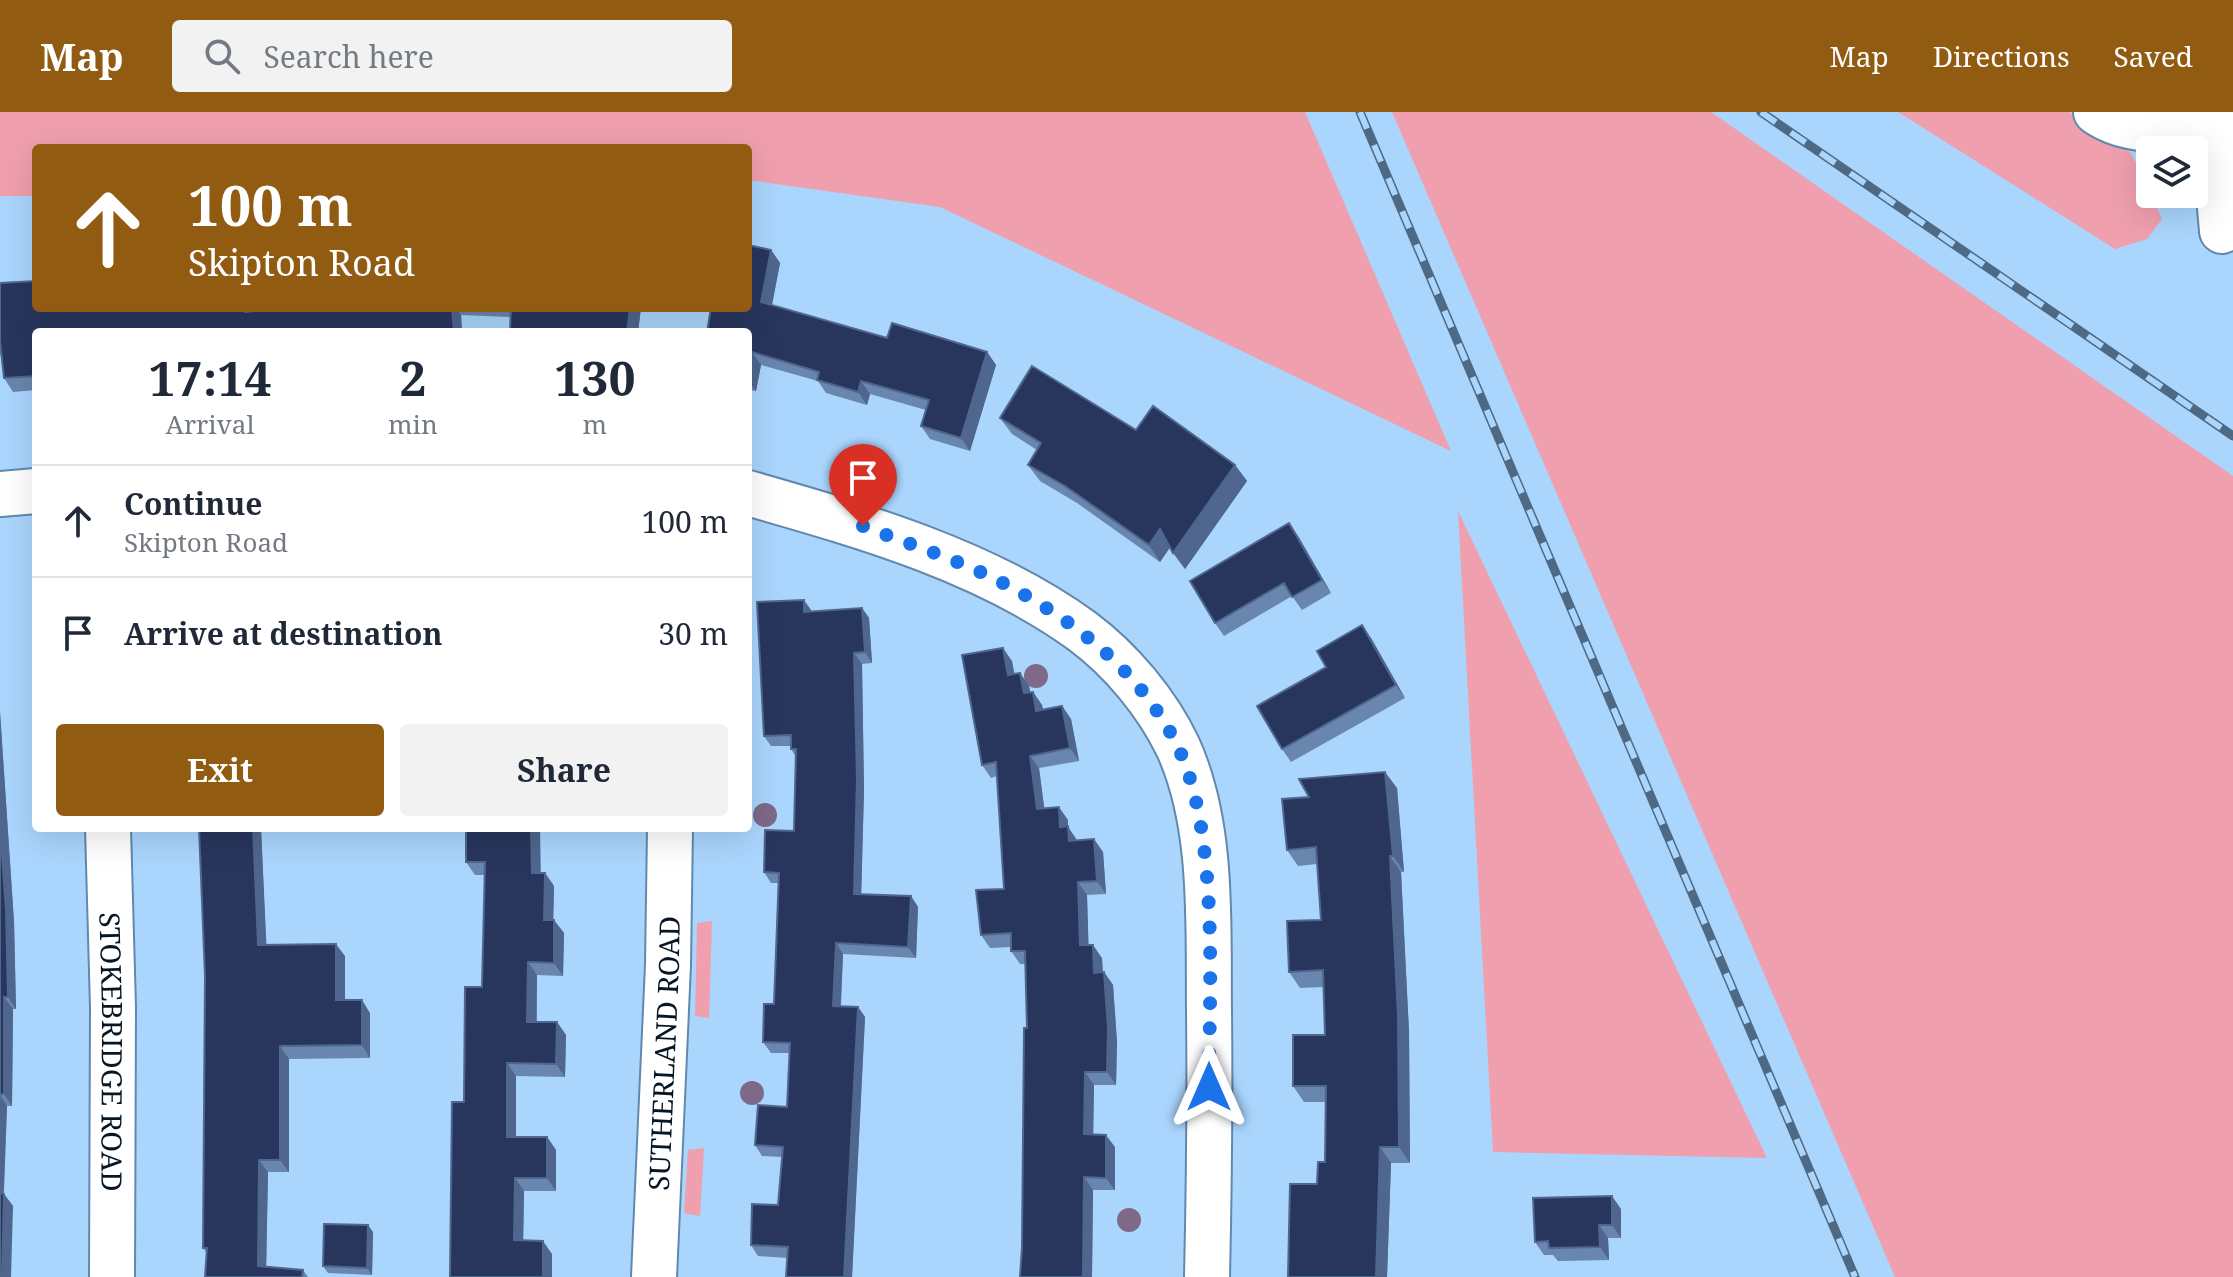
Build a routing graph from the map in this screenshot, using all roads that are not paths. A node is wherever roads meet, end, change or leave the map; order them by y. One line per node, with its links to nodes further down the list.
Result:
1 (2096, 112): 2 (street)
2 (2223, 126): 3 (street)
3 (2222, 231)
4 (32, 491): 5 (street)
5 (0, 494)
6 (752, 494): 11 (street)
7 (108, 832): 9 (street, STOKEBRIDGE ROAD)
8 (670, 832): 10 (street, SUTHERLAND ROAD)
9 (112, 1277)
10 (654, 1277)
11 (1207, 1277)

